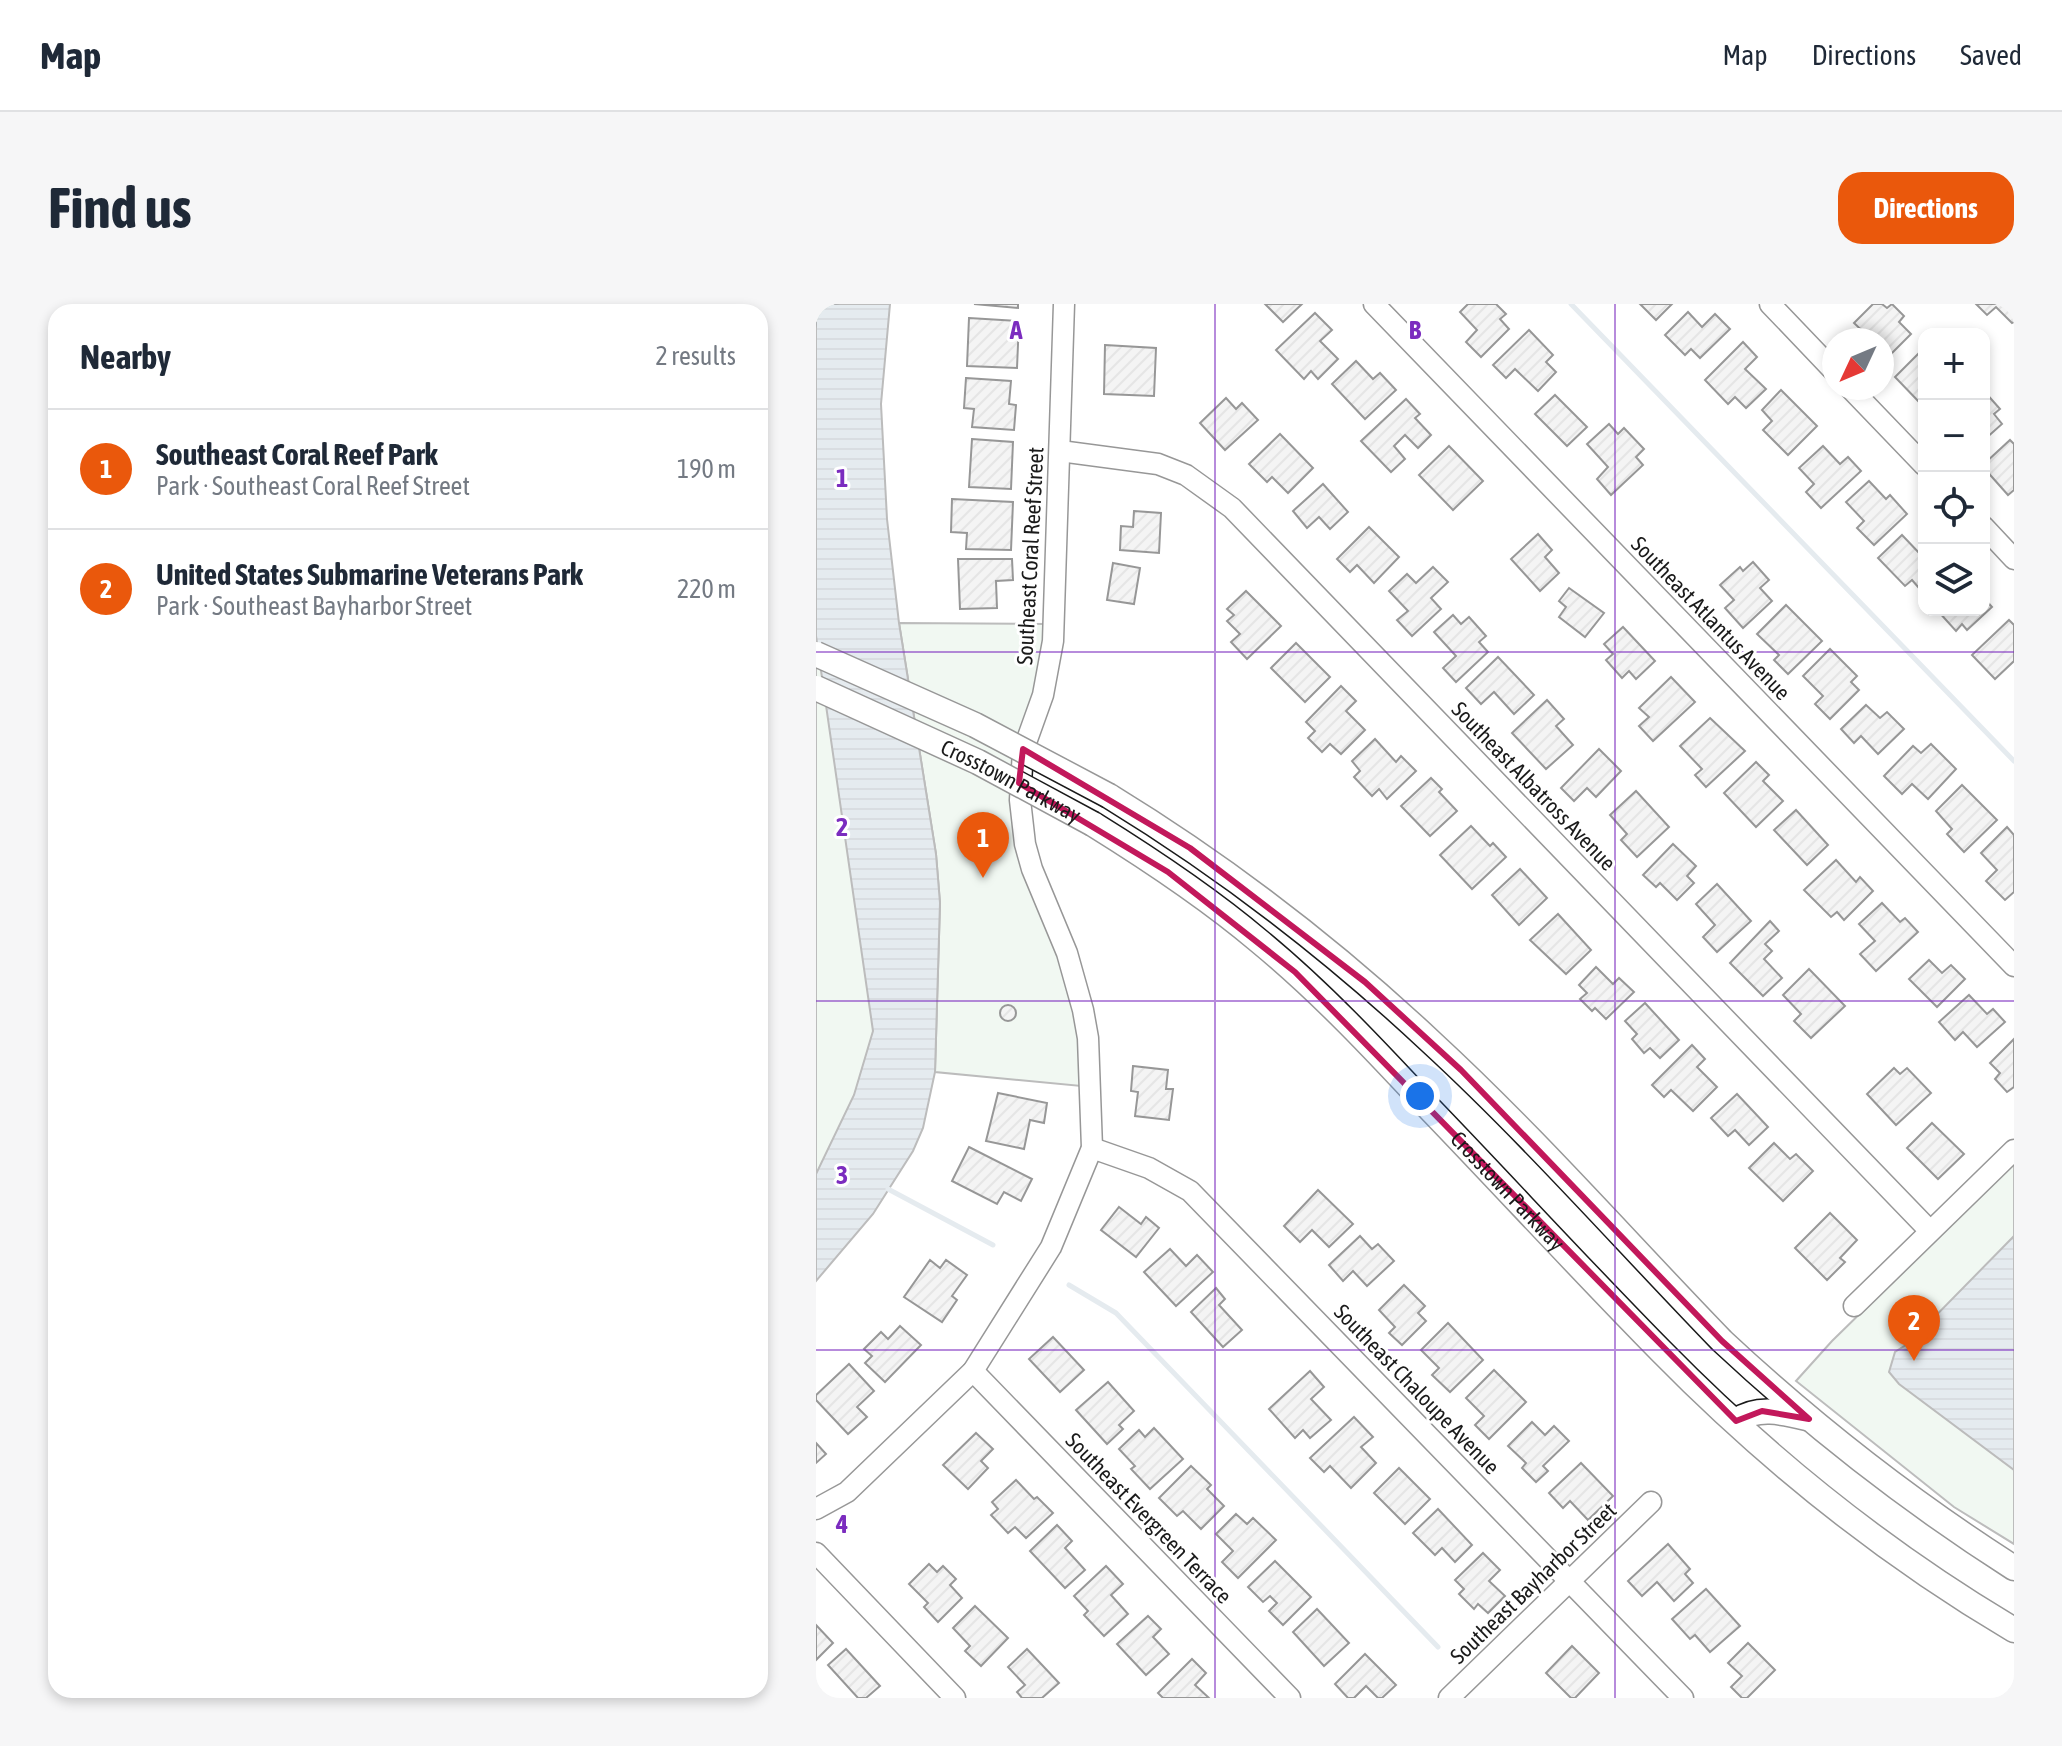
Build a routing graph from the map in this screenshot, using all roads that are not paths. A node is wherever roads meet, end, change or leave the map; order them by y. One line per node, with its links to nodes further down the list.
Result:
1 (1064, 304): 6 (street, Southeast Coral Reef Street)
2 (1374, 304): 12 (street, Southeast Atlantus Avenue)
3 (1770, 304): 4 (street)
4 (1822, 358)
5 (1862, 400): 7 (street)
6 (1060, 451): 13 (street, Southeast Coral Reef Street); 15 (street, Southeast Albatross Avenue)
7 (1918, 459)
8 (1990, 533): 9 (street)
9 (2014, 559)
10 (816, 654): 18 (main road, Crosstown Parkway, bridge)
11 (816, 688): 19 (main road, Crosstown Parkway, bridge)
12 (2014, 966)
13 (1092, 1148): 17 (street, Southeast Coral Reef Street); 24 (street, Southeast Chaloupe Avenue)
14 (2014, 1150): 15 (street)
15 (1930, 1231): 16 (street)
16 (1854, 1306)
17 (973, 1371): 21 (street, Southeast Coral Reef Street); 27 (street, Southeast Evergreen Terrace)
18 (1809, 1419): 19 (main road); 23 (main road, Crosstown Parkway)
19 (1736, 1421): 25 (main road, Crosstown Parkway)
20 (1651, 1502): 24 (street, Southeast Bayharbor Street)
21 (816, 1509)
22 (816, 1553): 26 (street)
23 (2014, 1568)
24 (1569, 1580): 28 (street, Southeast Bayharbor Street); 29 (street, Southeast Chaloupe Avenue)
25 (2014, 1630)
26 (955, 1698)
27 (1290, 1698)
28 (1449, 1698)
29 (1683, 1698)

